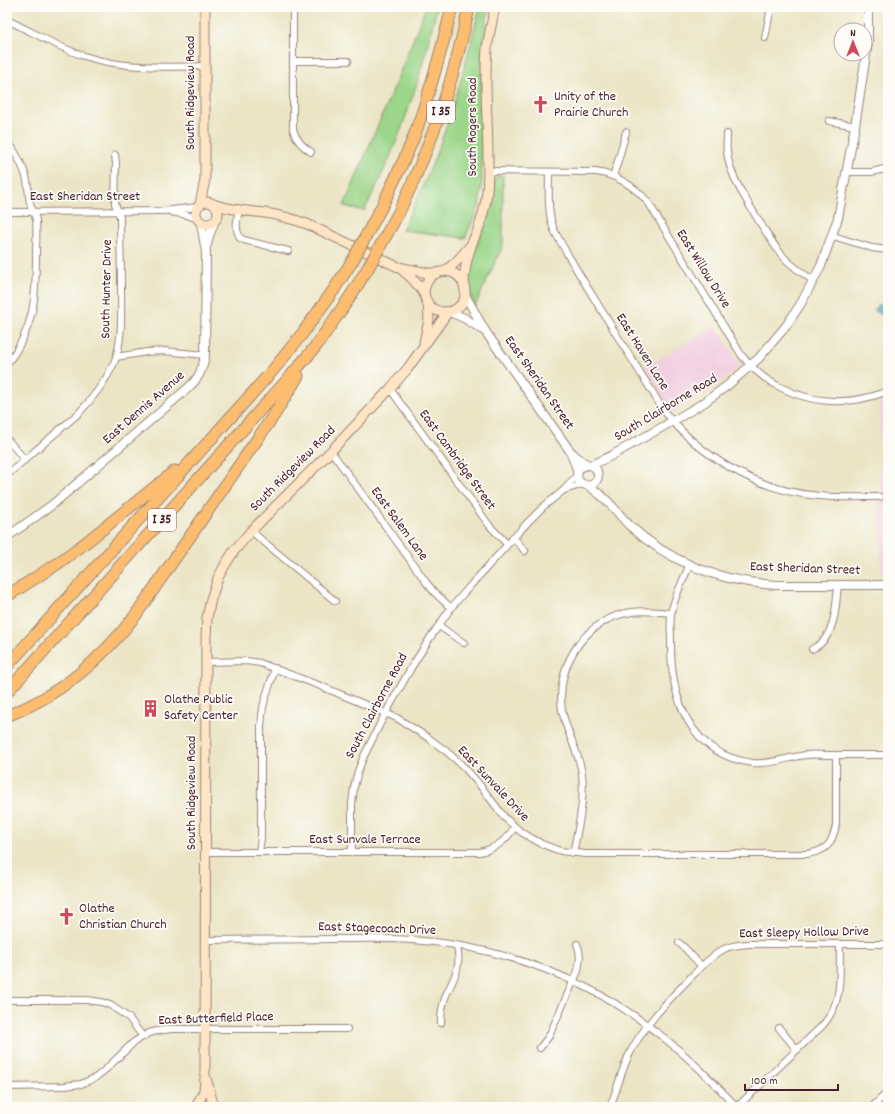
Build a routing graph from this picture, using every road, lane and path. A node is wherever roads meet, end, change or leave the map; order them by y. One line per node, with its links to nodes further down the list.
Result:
1 (205, 7): 14 (main road, South Ridgeview Road)
2 (293, 7): 11 (street)
3 (452, 7): 61 (highway, I 35, bridge)
4 (469, 7): 51 (highway, I 35, bridge)
5 (495, 7): 23 (main road, South Rogers Road)
6 (771, 7): 10 (street)
7 (868, 7): 9 (street, South Clairborne Road)
8 (7, 20): 14 (street)
9 (867, 22)
10 (765, 38)
11 (293, 61): 12 (street); 20 (street)
12 (348, 61)
13 (864, 62): 16 (street, South Clairborne Road)
14 (205, 66): 27 (main road, South Ridgeview Road)
15 (829, 121): 16 (street)
16 (855, 126): 25 (street, South Clairborne Road)
17 (626, 132): 26 (street)
18 (727, 134): 44 (street)
19 (7, 140): 30 (street)
20 (311, 152)
21 (115, 155): 31 (street, South Hunter Drive)
22 (888, 168): 25 (street)
23 (489, 171): 24 (street, East Willow Drive); 38 (main road, South Rogers Road)
24 (549, 172): 26 (street, East Willow Drive); 59 (street, East Haven Lane)
25 (847, 172): 37 (street, South Clairborne Road)
26 (613, 176): 56 (street, East Willow Drive)
27 (205, 180): 28 (main road, South Ridgeview Road); 29 (main road, South Ridgeview Road)
28 (214, 204): 29 (main road); 33 (main road); 36 (main road)
29 (199, 206): 32 (street, East Sheridan Street); 35 (main road)
30 (33, 211): 31 (street, East Sheridan Street); 34 (street, East Sheridan Street); 55 (street)
31 (118, 211): 32 (street, East Sheridan Street); 54 (street, South Hunter Drive)
32 (163, 211): 35 (street, East Sheridan Street)
33 (239, 211): 36 (main road); 40 (street); 42 (main road)
34 (7, 212)
35 (199, 221): 36 (main road); 41 (street, East Dennis Avenue)
36 (216, 221): 41 (street, East Dennis Avenue)
37 (833, 236): 39 (street); 44 (street, South Clairborne Road)
38 (471, 245): 43 (main road); 45 (main road)
39 (888, 250)
40 (288, 251)
41 (206, 252): 53 (street, East Dennis Avenue)
42 (398, 267): 43 (main road); 46 (main road)
43 (440, 272): 45 (main road); 46 (main road)
44 (814, 281): 56 (street, South Clairborne Road)
45 (464, 285): 47 (main road)
46 (424, 294): 48 (main road)
47 (465, 295): 49 (main road); 50 (street, East Sheridan Street)
48 (428, 303): 49 (main road); 52 (main road, South Ridgeview Road)
49 (449, 312): 50 (street, East Sheridan Street); 52 (main road, South Ridgeview Road)
50 (485, 331): 63 (street, East Sheridan Street)
51 (316, 346): 92 (highway, I 35); 94 (highway)
52 (422, 348): 57 (main road, South Ridgeview Road)
53 (205, 355): 54 (street); 75 (street, East Dennis Avenue)
54 (116, 357): 65 (street, South Hunter Drive)
55 (7, 364)
56 (751, 366): 58 (street, East Willow Drive); 59 (street, South Clairborne Road)
57 (390, 389): 62 (main road, South Ridgeview Road); 77 (street, East Cambridge Street)
58 (888, 391)
59 (673, 421): 64 (street, South Clairborne Road); 72 (street, East Haven Lane)
60 (7, 439): 65 (street)
61 (201, 450): 82 (highway); 90 (highway, I 35)
62 (331, 451): 74 (main road, South Ridgeview Road); 84 (street, East Salem Lane)
63 (570, 451): 66 (street, East Sheridan Street); 67 (street, East Sheridan Street)
64 (609, 457): 66 (street, South Clairborne Road); 69 (street, South Clairborne Road)
65 (25, 460): 68 (street, South Hunter Drive)
66 (589, 465): 67 (street); 69 (street)
67 (577, 474): 70 (street); 71 (street, South Clairborne Road)
68 (7, 475)
69 (598, 476): 70 (street); 73 (street, East Sheridan Street)
70 (585, 485): 71 (street, South Clairborne Road); 73 (street, East Sheridan Street)
71 (564, 490): 76 (street, South Clairborne Road)
72 (880, 497)
73 (604, 498): 79 (street, East Sheridan Street)
74 (251, 531): 83 (street); 89 (main road, South Ridgeview Road)
75 (7, 537)
76 (513, 537): 77 (street, South Clairborne Road); 78 (street)
77 (507, 544): 84 (street, South Clairborne Road)
78 (525, 551)
79 (689, 566): 81 (street, East Sheridan Street); 85 (street)
80 (888, 584): 81 (street, East Sheridan Street)
81 (838, 585): 88 (street)
82 (7, 596)
83 (335, 601)
84 (451, 608): 86 (street, South Clairborne Road)
85 (671, 613): 95 (street); 101 (street)
86 (439, 626): 87 (street); 93 (street, South Clairborne Road)
87 (464, 643)
88 (812, 649)
89 (206, 662): 91 (street, East Sunvale Drive); 98 (main road, South Ridgeview Road)
90 (7, 666)
91 (275, 668): 93 (street, East Sunvale Drive); 99 (street)
92 (7, 692)
93 (386, 713): 97 (street, East Sunvale Drive); 100 (street, South Clairborne Road)
94 (7, 716)
95 (836, 755): 96 (street); 101 (street, East Sunvale Drive)
96 (888, 755)
97 (515, 827): 100 (street, East Sunvale Terrace); 101 (street, East Sunvale Drive)
98 (206, 852): 99 (street, East Sunvale Terrace); 102 (main road, South Ridgeview Road)
99 (259, 852): 100 (street, East Sunvale Terrace)
100 (352, 852)
101 (573, 853)
102 (206, 940): 107 (street, East Stagecoach Drive); 114 (main road, South Ridgeview Road)
103 (678, 943): 108 (street)
104 (577, 944): 109 (street)
105 (840, 944): 106 (street, East Sleepy Hollow Drive); 108 (street, East Sleepy Hollow Drive); 118 (street)
106 (888, 944)
107 (457, 946): 109 (street, East Stagecoach Drive); 111 (street)
108 (702, 966): 112 (street, East Sleepy Hollow Drive)
109 (573, 982): 112 (street, East Stagecoach Drive); 117 (street)
110 (7, 1000): 116 (street)
111 (441, 1023)
112 (648, 1025): 124 (street, East Sleepy Hollow Drive); 125 (street, East Stagecoach Drive)
113 (779, 1028): 118 (street)
114 (206, 1029): 115 (street, East Butterfield Place); 116 (street, East Butterfield Place); 119 (main road, South Ridgeview Road)
115 (347, 1029)
116 (142, 1037): 120 (street, East Butterfield Place)
117 (540, 1048)
118 (797, 1050): 125 (street)
119 (206, 1078): 122 (main road); 123 (main road)
120 (7, 1087)
121 (888, 1092): 126 (street)
122 (196, 1106): 123 (main road)
123 (214, 1106)
124 (610, 1107)
125 (737, 1107)
126 (872, 1107)

